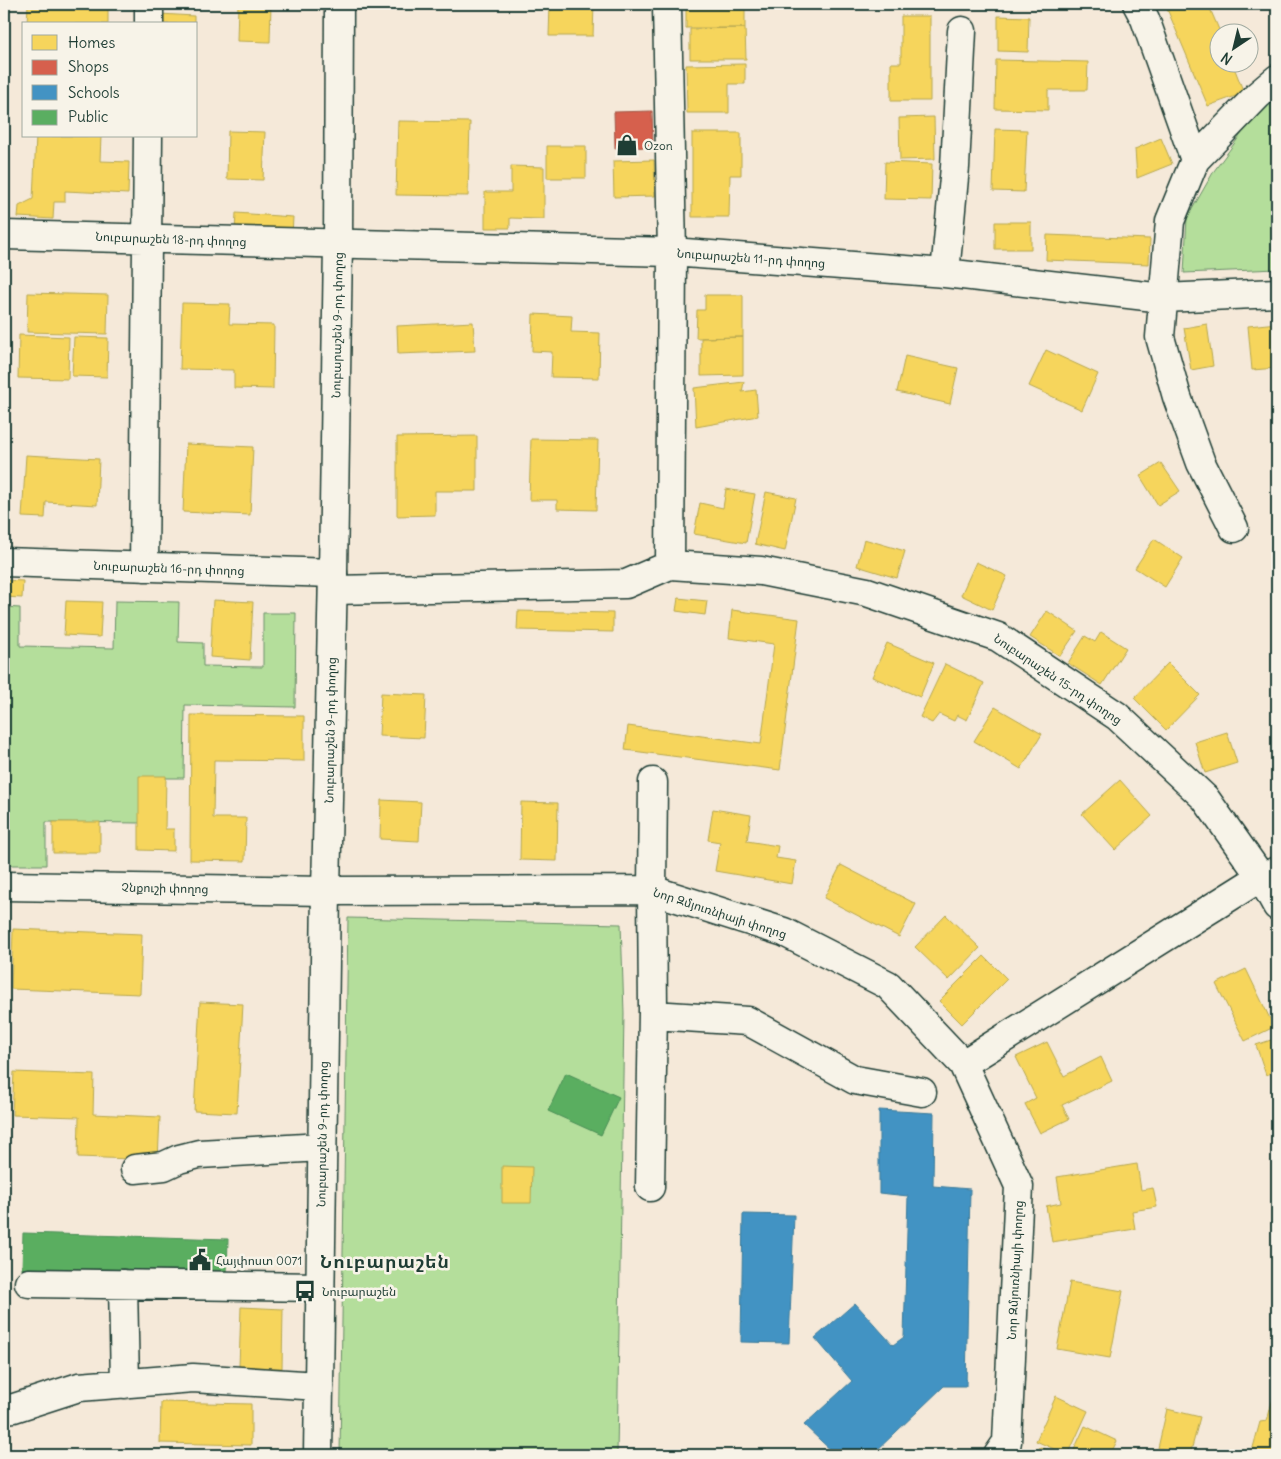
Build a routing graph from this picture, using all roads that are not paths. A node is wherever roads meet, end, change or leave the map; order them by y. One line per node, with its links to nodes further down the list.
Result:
1 (149, 4): 5 (street)
2 (339, 4): 12 (street, Նուբարաշեն 9-րդ փողոց)
3 (1138, 4): 9 (street)
4 (667, 6): 13 (street)
5 (149, 22)
6 (962, 31): 14 (street)
7 (1277, 79): 9 (street)
8 (148, 138): 11 (street)
9 (1195, 160): 16 (street)
10 (4, 235): 11 (street, Նուբարաշեն 18-րդ փողոց)
11 (147, 237): 12 (street, Նուբարաշեն 18-րդ փողոց); 20 (street)
12 (338, 244): 13 (street, Նուբարաշեն 11-րդ փողոց); 21 (street, Նուբարաշեն 9-րդ փողոց)
13 (672, 252): 14 (street, Նուբարաշեն 11-րդ փողոց); 19 (street)
14 (945, 273): 16 (street, Նուբարաշեն 11-րդ փողոց)
15 (1277, 293): 16 (street, Նուբարաշեն 11-րդ փողոց)
16 (1163, 298): 17 (street)
17 (1234, 528)
18 (4, 562): 20 (street, Նուբարաշեն 16-րդ փողոց)
19 (670, 565): 21 (street, Նուբարաշեն 16-րդ փողոց); 23 (street, Նուբարաշեն 15-րդ փողոց)
20 (144, 568): 21 (street, Նուբարաշեն 16-րդ փողոց)
21 (333, 582): 26 (street, Նուբարաշեն 9-րդ փողոց)
22 (653, 782): 25 (street)
23 (1269, 874): 27 (street, Նուբարաշեն 15-րդ փողոց); 29 (street)
24 (4, 886): 26 (street, Չնքուշի փողոց)
25 (652, 890): 26 (street, Նոր Զմյուռնիայի փողոց); 28 (street); 29 (street, Նոր Զմյուռնիայի փողոց)
26 (326, 891): 31 (street, Նուբարաշեն 9-րդ փողոց)
27 (1277, 906)
28 (653, 1015): 30 (street); 33 (street)
29 (963, 1064): 41 (street, Նոր Զմյուռնիայի փողոց)
30 (922, 1092)
31 (322, 1147): 32 (street); 36 (street, Նուբարաշեն 9-րդ փողոց)
32 (135, 1169)
33 (650, 1187)
34 (29, 1283): 35 (street)
35 (123, 1284): 36 (street); 37 (street)
36 (320, 1287): 38 (street, Նուբարաշեն 9-րդ փողոց)
37 (125, 1384): 38 (street); 39 (street)
38 (319, 1386): 40 (street, Նուբարաշեն 9-րդ փողոց)
39 (4, 1409)
40 (318, 1455)
41 (998, 1455)

